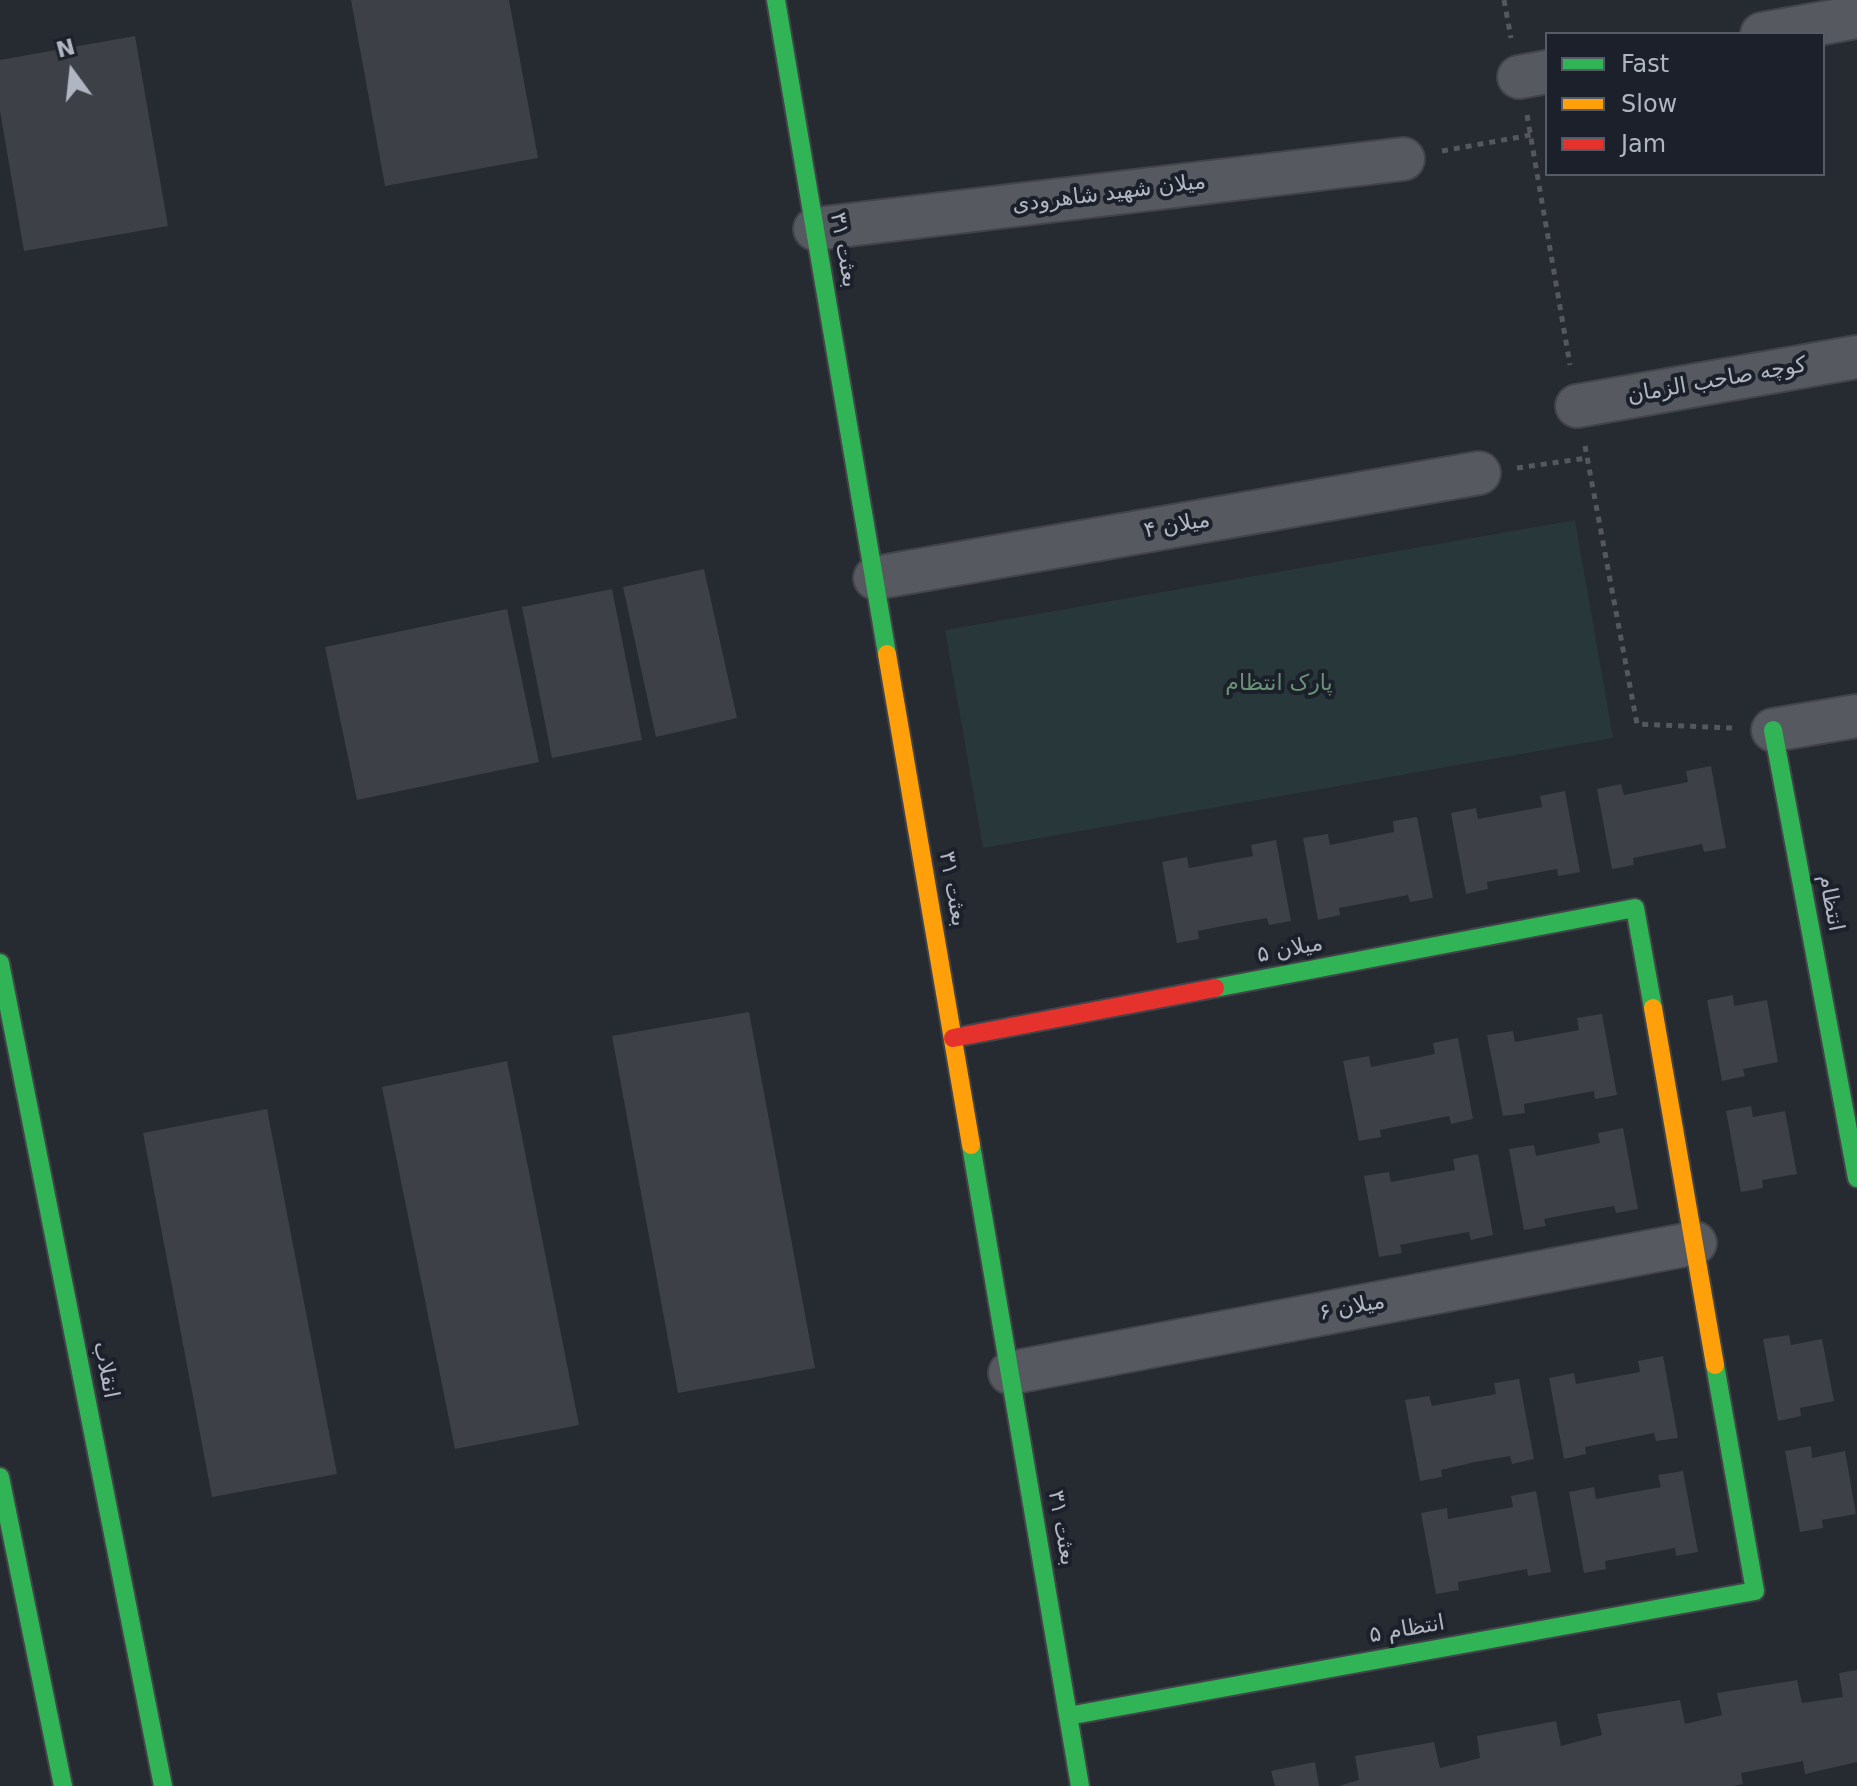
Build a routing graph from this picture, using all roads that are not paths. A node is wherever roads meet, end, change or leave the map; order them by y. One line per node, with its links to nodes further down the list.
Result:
1 (776, 0): 5 (street, بعثت ۳۱)
2 (1857, 17): 3 (street)
3 (1773, 32)
4 (1403, 159): 5 (street, میلان شهید شاهرودی)
5 (815, 229): 9 (street, بعثت ۳۱)
6 (1857, 357): 7 (street, کوچه صاحب الزمان)
7 (1577, 406)
8 (1479, 473): 9 (street, میلان ۴)
9 (875, 578): 13 (street, بعثت ۳۱)
10 (1857, 716): 11 (street)
11 (1773, 730): 14 (street, انتظام)
12 (0, 963): 20 (street, انقلاب)
13 (953, 1038): 15 (street, میلان ۵); 16 (street, بعثت ۳۱)
14 (1857, 1178)
15 (1695, 1243): 16 (street, میلان ۶); 18 (street, انتظام ۵)
16 (1010, 1373): 18 (street, بعثت ۳۱)
17 (0, 1477): 19 (street)
18 (1068, 1716): 21 (street, بعثت ۳۱)
19 (63, 1786)
20 (163, 1786)
21 (1080, 1786)

